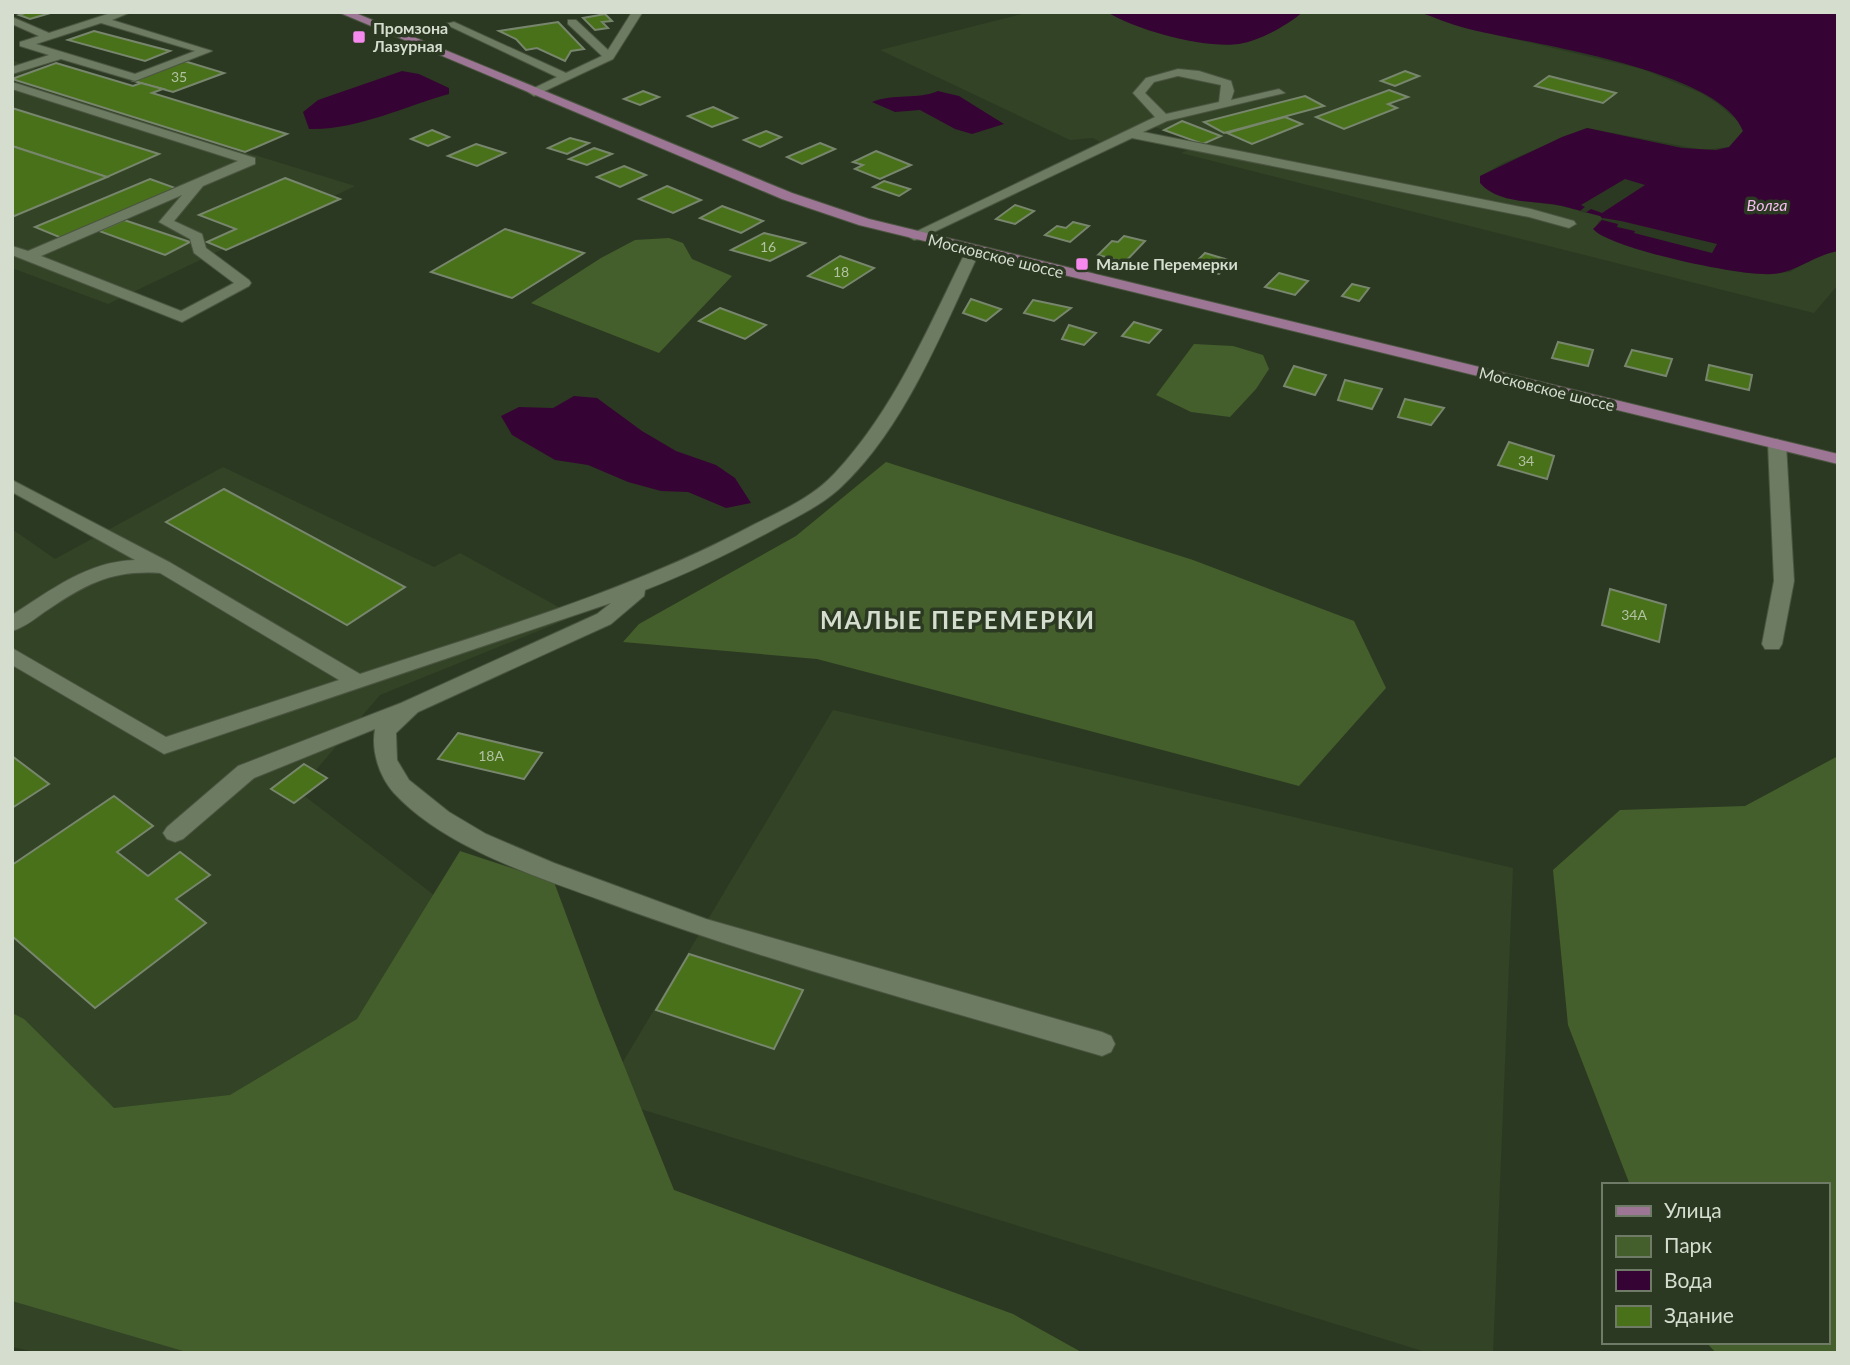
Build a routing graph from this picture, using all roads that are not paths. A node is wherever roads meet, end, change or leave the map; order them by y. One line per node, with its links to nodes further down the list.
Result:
1 (126, 12): 5 (street)
2 (343, 12): 16 (main road, Московское шоссе)
3 (637, 13): 12 (street)
4 (12, 20): 8 (street)
5 (101, 20): 8 (street); 11 (street)
6 (572, 22): 12 (street)
7 (450, 24): 14 (street)
8 (48, 36): 9 (street)
9 (24, 44): 10 (street); 11 (street)
10 (12, 47)
11 (61, 55): 13 (street)
12 (609, 57): 14 (street)
13 (12, 71)
14 (566, 77): 16 (street)
15 (12, 85): 21 (street)
16 (534, 92): 23 (main road, Московское шоссе)
17 (1279, 93): 18 (street)
18 (1224, 105): 19 (street); 19 (street)
19 (1163, 118): 20 (street)
20 (1132, 134): 22 (street); 23 (street)
21 (201, 182): 26 (street); 26 (street)
22 (1569, 224)
23 (914, 236): 25 (main road, Московское шоссе)
24 (12, 250): 26 (street)
25 (973, 251): 27 (main road, Московское шоссе); 31 (street)
26 (29, 256)
27 (1777, 444): 28 (main road, Московское шоссе); 33 (street)
28 (1838, 459)
29 (12, 485): 30 (street)
30 (164, 567): 32 (street); 35 (street)
31 (649, 582): 35 (street); 36 (street)
32 (12, 624)
33 (1772, 644)
34 (12, 655): 35 (street)
35 (358, 682)
36 (410, 706): 37 (street); 38 (street)
37 (176, 834)
38 (1102, 1044)

